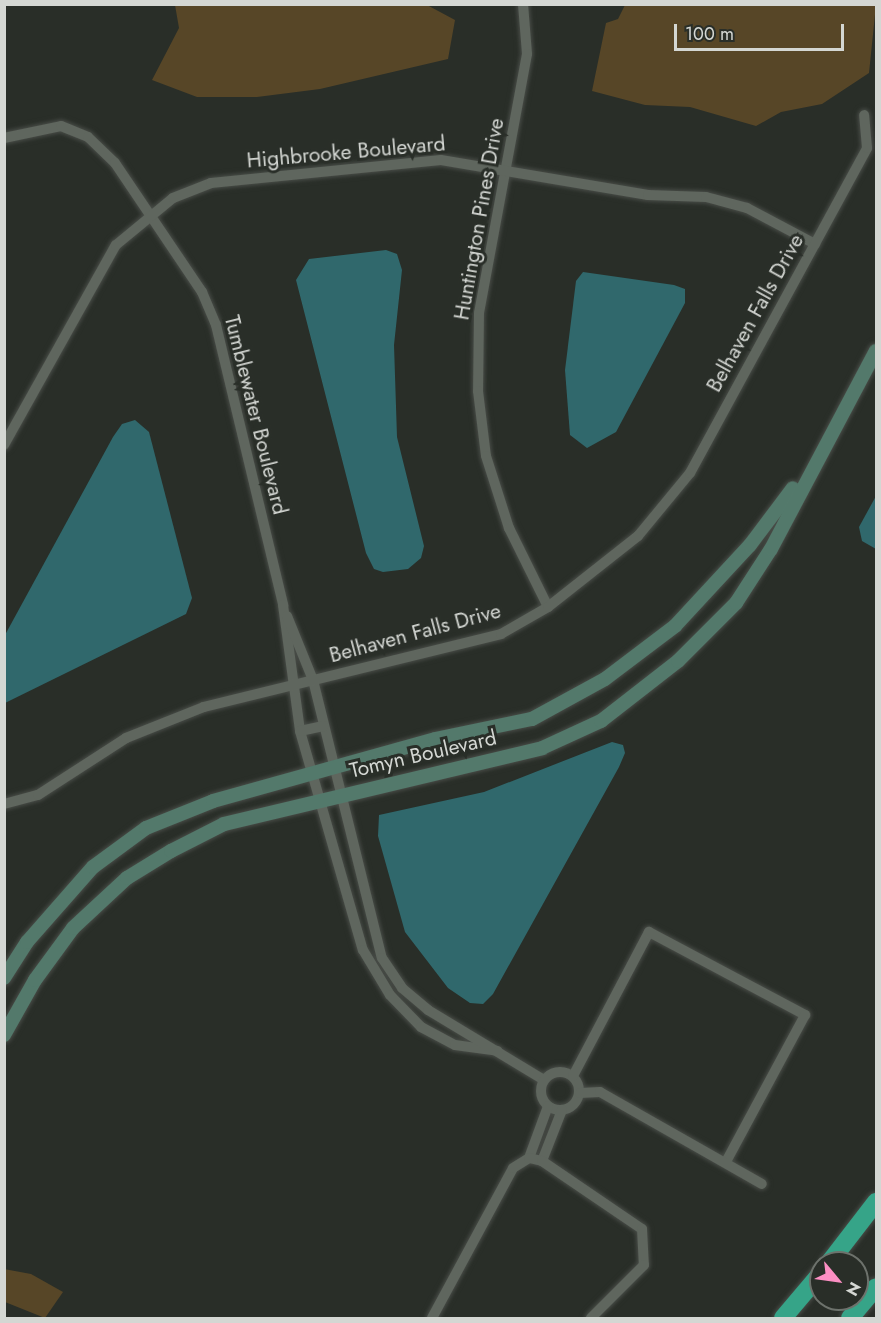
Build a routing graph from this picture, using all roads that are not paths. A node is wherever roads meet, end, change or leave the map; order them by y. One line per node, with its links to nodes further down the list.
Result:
1 (523, 4): 4 (street, Huntington Pines Drive)
2 (864, 115): 6 (street, Belhaven Falls Drive)
3 (4, 138): 5 (street, Tumblewater Boulevard)
4 (507, 170): 5 (street, Highbrooke Boulevard); 6 (street, Highbrooke Boulevard); 11 (street, Huntington Pines Drive)
5 (148, 215): 8 (street, Highbrooke Boulevard); 10 (street, Tumblewater Boulevard)
6 (815, 244): 11 (street, Belhaven Falls Drive)
7 (876, 351): 9 (street, Tomyn Boulevard)
8 (4, 445)
9 (813, 462): 16 (street, Tomyn Boulevard); 18 (street, Tomyn Boulevard)
10 (283, 605): 12 (street, Tumblewater Boulevard); 13 (street, Tumblewater Boulevard)
11 (548, 607): 12 (street, Belhaven Falls Drive)
12 (313, 680): 13 (street, Belhaven Falls Drive); 14 (street, Tumblewater Boulevard)
13 (290, 686): 15 (street, Tumblewater Boulevard); 20 (street, Belhaven Falls Drive)
14 (323, 726): 15 (street); 16 (street, Tumblewater Boulevard)
15 (300, 731): 17 (street, Tumblewater Boulevard)
16 (332, 768): 17 (street, Tomyn Boulevard); 18 (street, Tumblewater Boulevard)
17 (312, 774): 19 (street, Tumblewater Boulevard); 23 (street, Tomyn Boulevard)
18 (339, 796): 19 (street, Tomyn Boulevard); 21 (street, Tumblewater Boulevard)
19 (320, 800): 22 (street, Tumblewater Boulevard); 24 (street, Tomyn Boulevard)
20 (4, 804)
21 (382, 958): 22 (street); 25 (street, Tumblewater Boulevard)
22 (369, 964): 25 (street)
23 (4, 978)
24 (4, 1035)
25 (498, 1051): 27 (street, Tumblewater Boulevard)
26 (573, 1076): 27 (street); 28 (street); 33 (street)
27 (544, 1080): 29 (street)
28 (580, 1093): 30 (street); 33 (street)
29 (549, 1106): 30 (street); 31 (street)
30 (562, 1110): 32 (street)
31 (529, 1158): 32 (street); 39 (street)
32 (542, 1161): 40 (street)
33 (726, 1162): 34 (street)
34 (762, 1184)
35 (876, 1202): 36 (highway)
36 (838, 1251)
37 (809, 1287): 41 (highway)
38 (876, 1287): 42 (highway)
39 (432, 1318)
40 (591, 1318)
41 (783, 1318)
42 (850, 1318)

